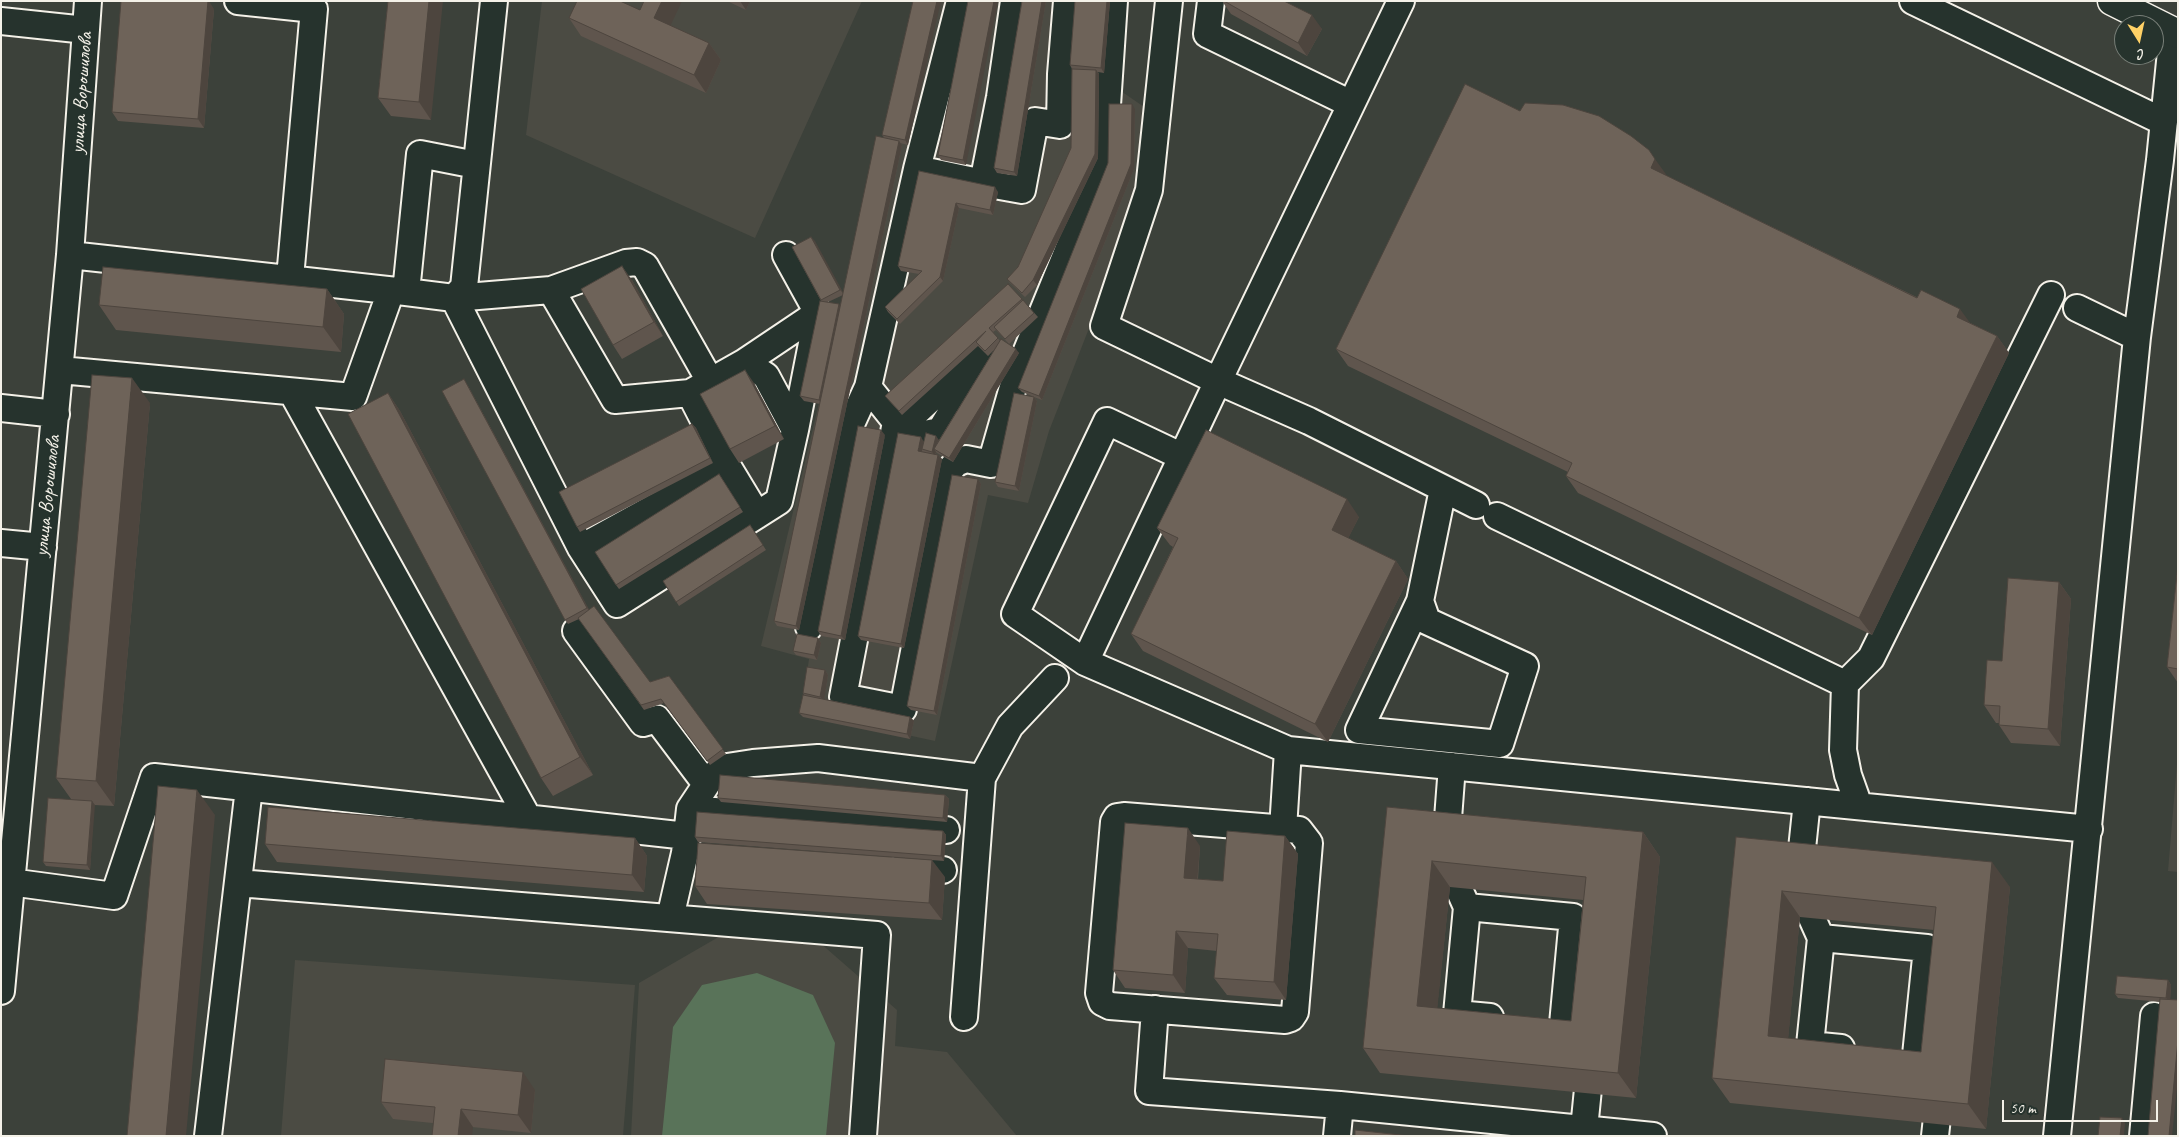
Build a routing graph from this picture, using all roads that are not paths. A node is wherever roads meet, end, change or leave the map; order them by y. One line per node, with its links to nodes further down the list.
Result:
1 (88, 1): 15 (street, улица Ворошилова)
2 (238, 1): 13 (street)
3 (494, 1): 19 (street)
4 (960, 1): 20 (street)
5 (1014, 1): 21 (street)
6 (1067, 1): 21 (street)
7 (1114, 1): 36 (street)
8 (1170, 1): 34 (street)
9 (1211, 1): 17 (street)
10 (1401, 1): 17 (street)
11 (1914, 1): 18 (street)
12 (2112, 1): 16 (main road)
13 (315, 5): 24 (street)
14 (1, 21): 15 (street)
15 (86, 30): 22 (street, улица Ворошилова)
16 (2175, 33): 18 (street)
17 (1351, 104): 34 (street)
18 (2164, 122): 31 (street)
19 (476, 165): 26 (street); 28 (street)
20 (917, 169): 21 (street); 36 (street)
21 (983, 183)
22 (70, 255): 24 (street); 33 (street, улица Ворошилова)
23 (786, 255): 30 (street)
24 (290, 278): 26 (street)
25 (551, 290): 28 (street); 35 (street); 35 (street)
26 (398, 291): 28 (street); 37 (street)
27 (2051, 295): 53 (street)
28 (454, 298): 47 (street)
29 (2077, 308): 31 (street)
30 (818, 313): 32 (street); 40 (street)
31 (2137, 337): 65 (street)
32 (745, 362): 35 (street); 40 (street)
33 (60, 370): 37 (street); 39 (street, улица Ворошилова)
34 (1218, 381): 41 (street); 43 (street)
35 (700, 387): 42 (street)
36 (868, 387): 49 (street)
37 (292, 392): 62 (street)
38 (1, 408): 39 (street)
39 (56, 414): 46 (street, улица Ворошилова)
40 (795, 430): 44 (street)
41 (1183, 457): 51 (street); 51 (street)
42 (728, 467): 44 (street); 47 (street)
43 (1442, 489): 48 (street); 53 (street)
44 (758, 515): 47 (street)
45 (1, 543): 46 (street)
46 (43, 547): 63 (street, улица Ворошилова)
47 (581, 548)
48 (1420, 601): 48 (street)
49 (809, 627)
50 (576, 631): 57 (street)
51 (1085, 662): 54 (street)
52 (1055, 678): 56 (street)
53 (1844, 684): 60 (street)
54 (1288, 750): 55 (street); 64 (street)
55 (1452, 766): 59 (street); 72 (street)
56 (982, 778): 57 (street); 78 (street)
57 (706, 784): 61 (street)
58 (249, 788): 62 (street); 70 (street); 71 (street)
59 (1807, 801): 60 (street); 74 (street)
60 (1859, 806): 65 (street)
61 (690, 809): 66 (street); 67 (street)
62 (528, 818): 67 (street)
63 (8, 829): 70 (street, улица Ворошилова)
64 (1283, 829): 76 (street); 76 (street)
65 (2089, 829): 89 (street)
66 (946, 830)
67 (693, 848): 73 (street)
68 (883, 866): 69 (street)
69 (943, 870)
70 (10, 882): 75 (street, улица Ворошилова)
71 (238, 883): 73 (street); 84 (street)
72 (1468, 907): 79 (street); 83 (street)
73 (670, 918): 85 (street)
74 (1821, 938): 80 (street); 80 (street)
75 (1, 991)
76 (1156, 1009): 81 (street)
77 (2154, 1016): 90 (street)
78 (964, 1018)
79 (1514, 1019)
80 (1916, 1055): 88 (street)
81 (1340, 1105): 82 (street); 86 (street)
82 (1421, 1125): 83 (street)
83 (1584, 1129): 87 (street)
84 (208, 1136)
85 (863, 1136)
86 (1337, 1136)
87 (1653, 1136)
88 (1935, 1136)
89 (2057, 1136)
90 (2142, 1136)

